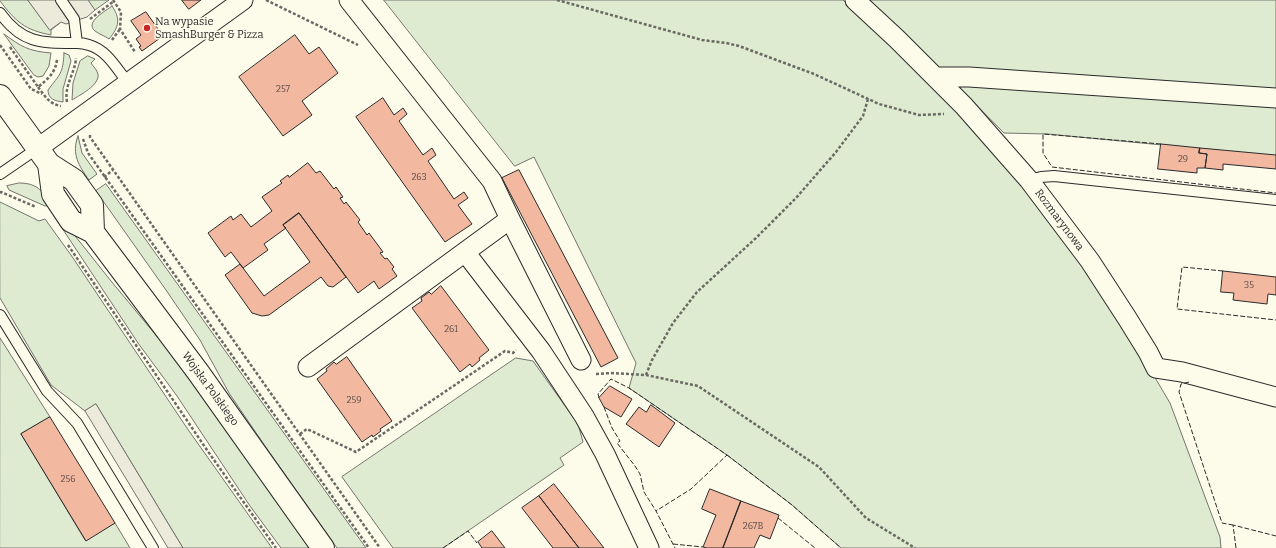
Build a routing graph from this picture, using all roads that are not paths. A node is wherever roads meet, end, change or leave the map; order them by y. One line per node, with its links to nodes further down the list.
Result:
1 (61, 0): 6 (lane)
2 (243, 0): 8 (street)
3 (349, 0): 15 (street)
4 (855, 0): 7 (street, Rozmarynowa)
5 (0, 13): 6 (lane)
6 (77, 43): 8 (lane)
7 (935, 77): 10 (street); 13 (street, Rozmarynowa)
8 (128, 83): 11 (street)
9 (0, 96): 11 (main road, Wojska Polskiego)
10 (1276, 98)
11 (44, 156): 12 (lane); 22 (main road, Wojska Polskiego)
12 (0, 174)
13 (1029, 180): 14 (lane); 20 (street, Rozmarynowa)
14 (1276, 200)
15 (510, 219): 16 (street); 18 (street)
16 (465, 252): 19 (street); 23 (street)
17 (0, 315): 21 (lane)
18 (581, 360)
19 (308, 367)
20 (1276, 397)
21 (153, 548)
22 (323, 548)
23 (649, 548)

